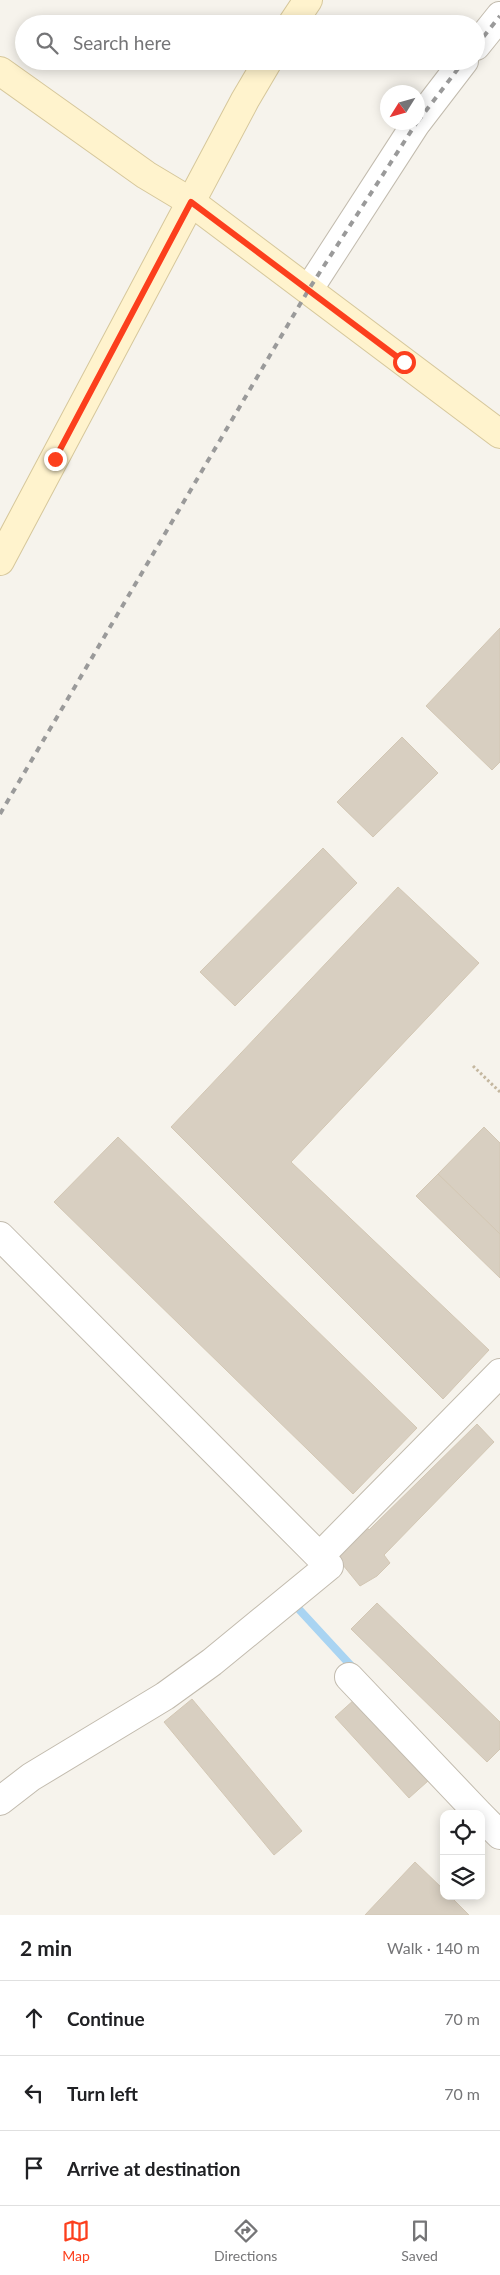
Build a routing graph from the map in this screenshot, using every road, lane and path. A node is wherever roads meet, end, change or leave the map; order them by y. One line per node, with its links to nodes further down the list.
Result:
1 (308, 0): 2 (street)
2 (298, 15)
3 (500, 16): 4 (street)
4 (485, 35)
5 (263, 70): 10 (street)
6 (457, 70): 8 (street)
7 (0, 71): 10 (street)
8 (425, 112)
9 (412, 130): 11 (street)
10 (191, 202): 11 (street); 13 (street)
11 (309, 289): 12 (street)
12 (500, 434)
13 (0, 561)
14 (473, 1066): 15 (path)
15 (500, 1092)
16 (0, 1236): 18 (street)
17 (500, 1373): 18 (street)
18 (320, 1556): 20 (street)
19 (349, 1677): 21 (street)
20 (0, 1801)
21 (475, 1810)
22 (485, 1820): 23 (street)
23 (500, 1836)

